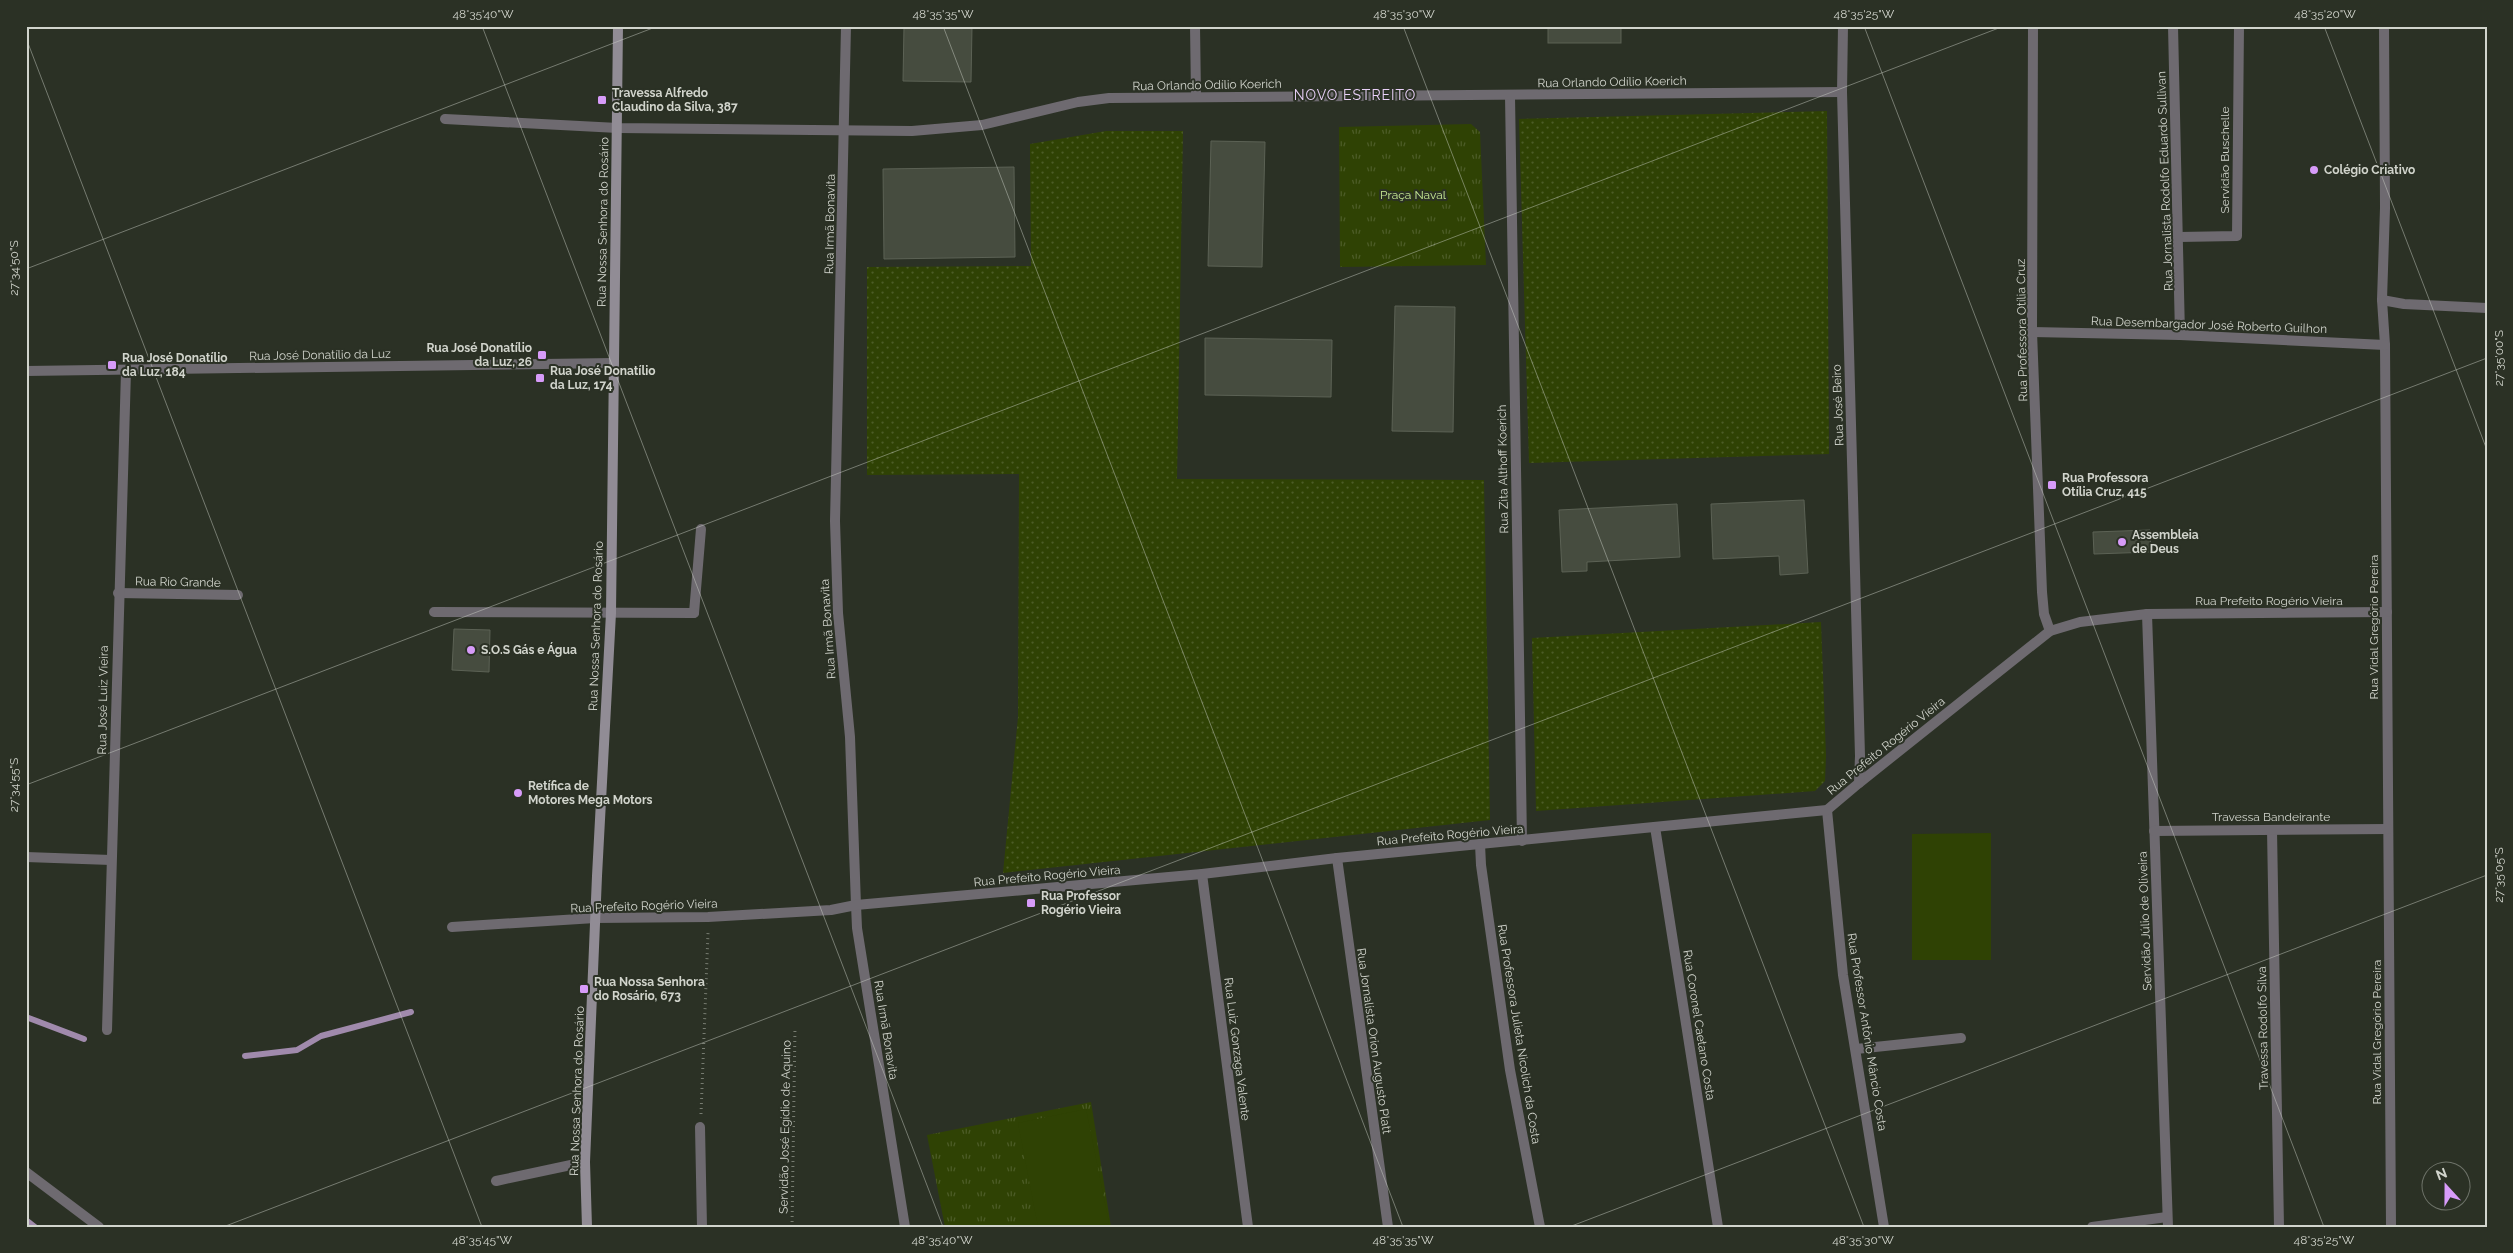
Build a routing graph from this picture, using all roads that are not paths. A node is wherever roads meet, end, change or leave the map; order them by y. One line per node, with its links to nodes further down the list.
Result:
1 (618, 26): 13 (main road, Rua Nossa Senhora do Rosário)
2 (846, 26): 14 (street, Rua Irmã Bonavita)
3 (1195, 26): 10 (street)
4 (1843, 26): 9 (street, Rua José Beiro)
5 (2033, 26): 18 (street, Rua Professora Otília Cruz)
6 (2173, 26): 15 (street, Rua Jornalista Rodolfo Eduardo Sullivan)
7 (2239, 26): 15 (street, Servidão Buschelle)
8 (2384, 26): 16 (street, Rua Vidal Gregório Pereira)
9 (1842, 92): 11 (street, Rua Orlando Odílio Koerich); 32 (street, Rua José Beiro)
10 (1196, 96): 11 (street, Rua Orlando Odílio Koerich); 14 (street, Rua Orlando Odílio Koerich)
11 (1510, 96): 38 (street, Rua Zita Althoff Koerich)
12 (445, 119): 13 (street, Rua Orlando Odílio Koerich)
13 (618, 128): 14 (street, Rua Orlando Odílio Koerich); 21 (main road, Rua Nossa Senhora do Rosário)
14 (844, 130): 44 (street, Rua Irmã Bonavita)
15 (2179, 237): 19 (street, Rua Jornalista Rodolfo Eduardo Sullivan)
16 (2382, 300): 17 (street); 20 (street, Rua Vidal Gregório Pereira)
17 (2487, 308)
18 (2032, 332): 19 (street, Rua Desembargador José Roberto Guilhon); 31 (street, Rua Professora Otília Cruz)
19 (2180, 335): 20 (street, Rua Desembargador José Roberto Guilhon)
20 (2385, 345): 28 (street, Rua Vidal Gregório Pereira)
21 (614, 363): 23 (street, Rua José Donatílio da Luz); 29 (main road, Rua Nossa Senhora do Rosário)
22 (26, 371): 23 (street, Rua José Donatílio da Luz)
23 (126, 371): 25 (street, Rua José Luiz Vieira)
24 (701, 529): 29 (street)
25 (118, 593): 26 (street, Rua Rio Grande); 42 (street, Rua José Luiz Vieira)
26 (238, 595)
27 (434, 612): 29 (street)
28 (2387, 612): 30 (street, Rua Prefeito Rogério Vieira); 35 (street, Rua Vidal Gregório Pereira)
29 (611, 613): 45 (main road, Rua Nossa Senhora do Rosário)
30 (2147, 614): 31 (street, Rua Prefeito Rogério Vieira); 36 (street, Servidão Júlio de Oliveira)
31 (2050, 631): 32 (street, Rua Prefeito Rogério Vieira)
32 (1859, 782): 33 (street, Rua Prefeito Rogério Vieira)
33 (1827, 810): 34 (street, Rua Prefeito Rogério Vieira); 49 (street, Rua Professor Antônio Mâncio Costa)
34 (1655, 827): 38 (street, Rua Prefeito Rogério Vieira); 62 (street, Rua Coronel Caetano Costa)
35 (2388, 829): 37 (street, Travessa Bandeirante); 66 (street, Rua Vidal Gregório Pereira)
36 (2154, 830): 37 (street, Travessa Bandeirante); 54 (street, Servidão Júlio de Oliveira)
37 (2272, 830): 65 (street, Travessa Rodolfo Silva)
38 (1522, 842): 39 (street, Rua Prefeito Rogério Vieira)
39 (1480, 844): 41 (street, Rua Prefeito Rogério Vieira); 61 (street, Rua Professora Julieta Nicolich da Costa)
40 (26, 857): 42 (street)
41 (1337, 858): 43 (street, Rua Prefeito Rogério Vieira); 60 (street, Rua Jornalista Orion Augusto Platt)
42 (111, 860): 47 (street, Rua José Luiz Vieira)
43 (1202, 874): 44 (street, Rua Prefeito Rogério Vieira); 59 (street, Rua Luiz Gonzaga Valente)
44 (856, 905): 45 (street, Rua Prefeito Rogério Vieira); 58 (street, Rua Irmã Bonavita)
45 (595, 918): 46 (street, Rua Prefeito Rogério Vieira); 51 (main road, Rua Nossa Senhora do Rosário)
46 (452, 927)
47 (107, 1030)
48 (1961, 1038): 49 (street)
49 (1856, 1049): 63 (street, Rua Professor Antônio Mâncio Costa)
50 (700, 1127): 57 (street)
51 (586, 1162): 53 (street); 56 (main road, Rua Nossa Senhora do Rosário)
52 (26, 1172): 55 (street)
53 (496, 1181)
54 (2167, 1222): 64 (street)
55 (99, 1227)
56 (587, 1227)
57 (702, 1227)
58 (905, 1227)
59 (1248, 1227)
60 (1388, 1227)
61 (1540, 1227)
62 (1718, 1227)
63 (1884, 1227)
64 (2092, 1227)
65 (2279, 1227)
66 (2391, 1227)

